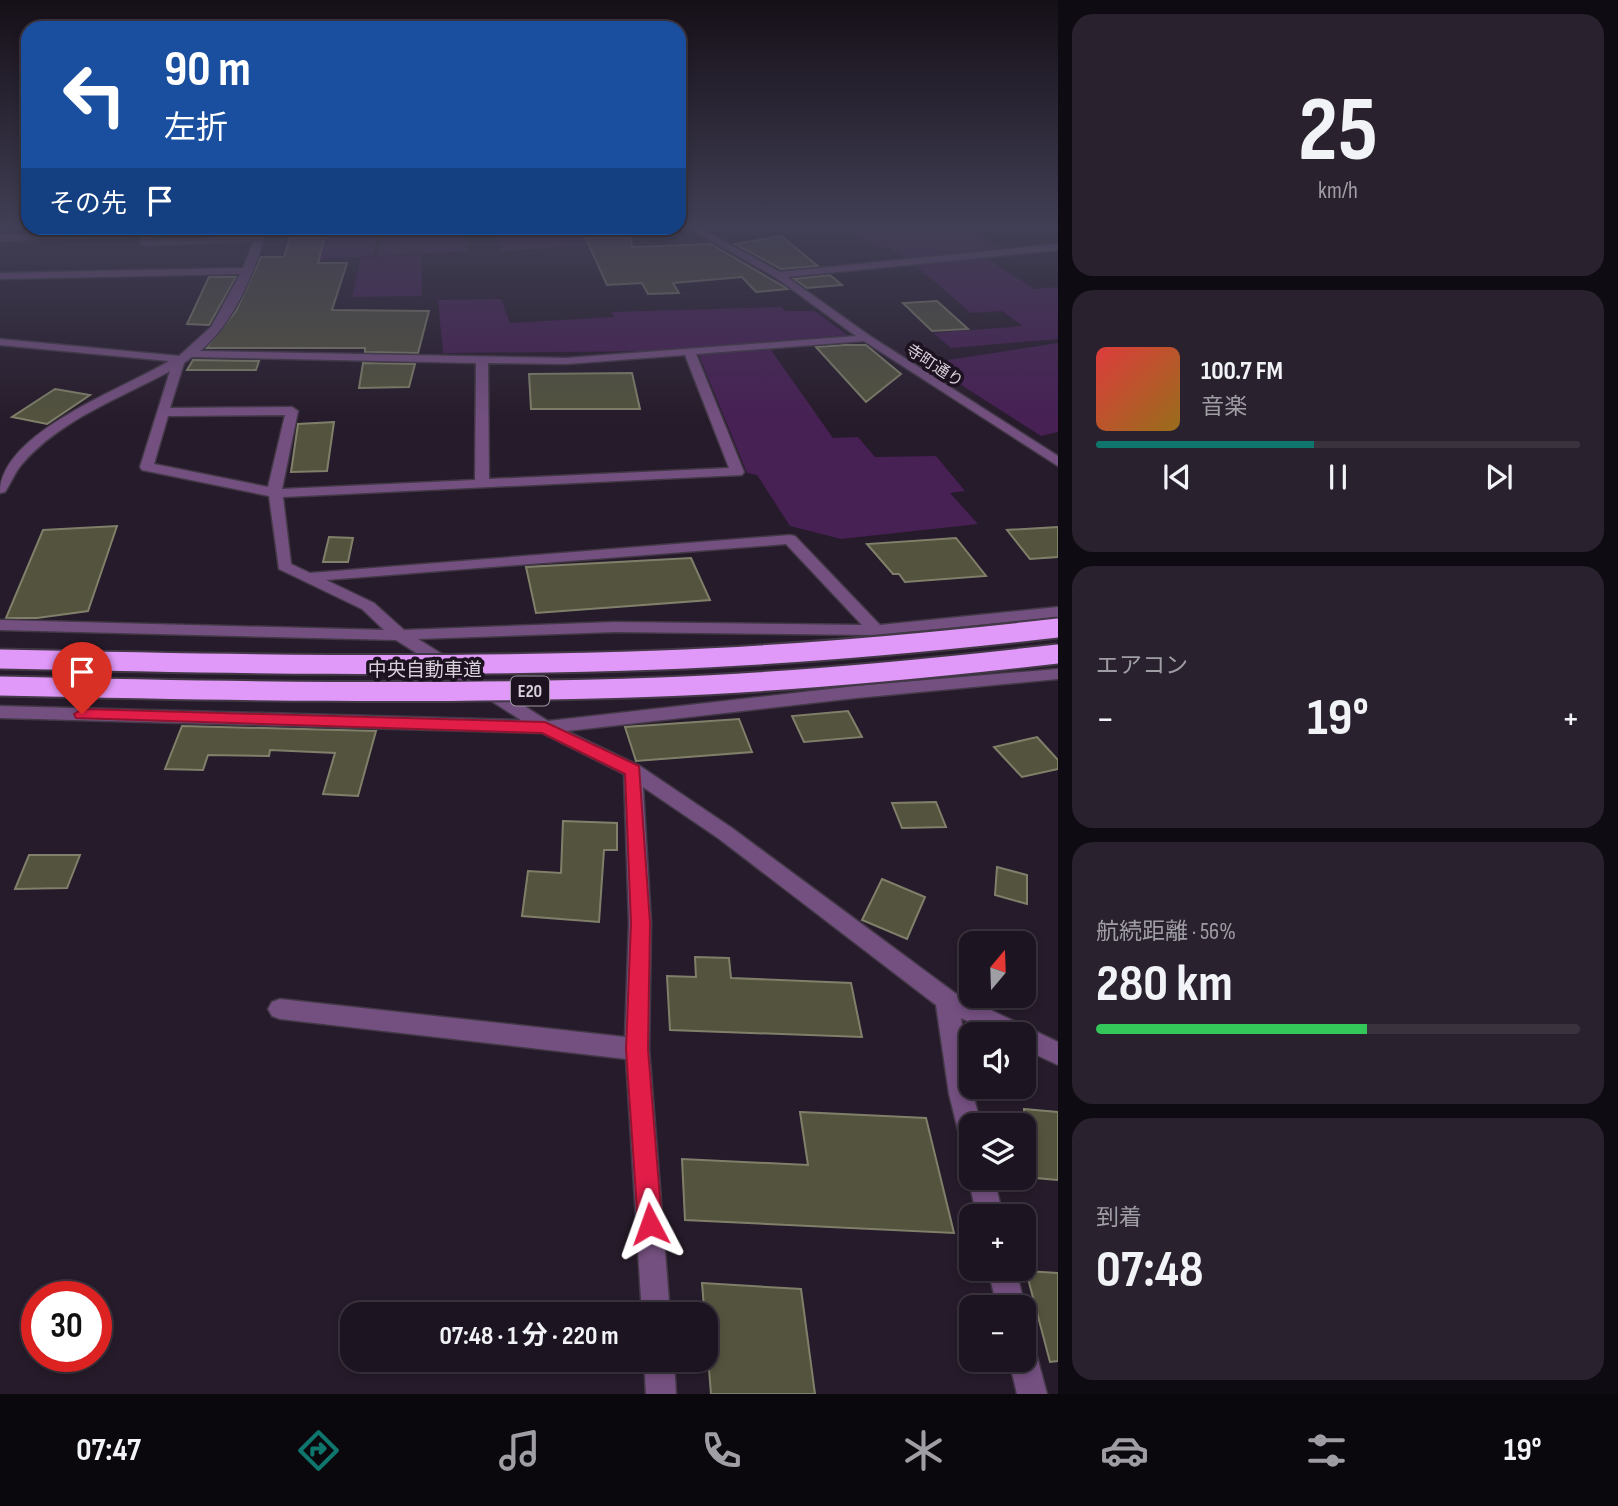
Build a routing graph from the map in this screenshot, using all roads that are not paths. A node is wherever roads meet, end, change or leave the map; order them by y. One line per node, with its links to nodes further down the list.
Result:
1 (235, 291): 6 (street)
2 (800, 291): 3 (street, 寺町通り)
3 (866, 338): 5 (street); 9 (street, 寺町通り)
4 (0, 342): 6 (street)
5 (689, 351): 7 (street); 10 (street)
6 (184, 357): 7 (street); 8 (street); 11 (street)
7 (482, 360): 10 (street)
8 (162, 412): 12 (street); 12 (street)
9 (1058, 462)
10 (482, 483): 12 (street)
11 (0, 489)
12 (276, 493): 13 (street)
13 (310, 577): 17 (street); 18 (street)
14 (1058, 612): 17 (street)
15 (0, 625): 18 (street)
16 (1058, 628): 20 (highway, 中央自動車道 / E20, bridge)
17 (876, 630): 18 (street)
18 (400, 635): 24 (street)
19 (1058, 654): 22 (highway, 中央自動車道 / E20, bridge)
20 (0, 659)
21 (1058, 674): 24 (street)
22 (0, 686)
23 (0, 712): 24 (street)
24 (545, 727): 25 (street)
25 (633, 771): 26 (street); 30 (street)
26 (947, 1000): 28 (street); 32 (street)
27 (280, 1009): 30 (street)
28 (992, 1022)
29 (1036, 1043): 31 (street)
30 (637, 1049): 33 (street)
31 (1058, 1054)
32 (965, 1113)
33 (655, 1302)
34 (660, 1372): 36 (street)
35 (1027, 1372): 37 (street)
36 (661, 1394)
37 (1032, 1394)

